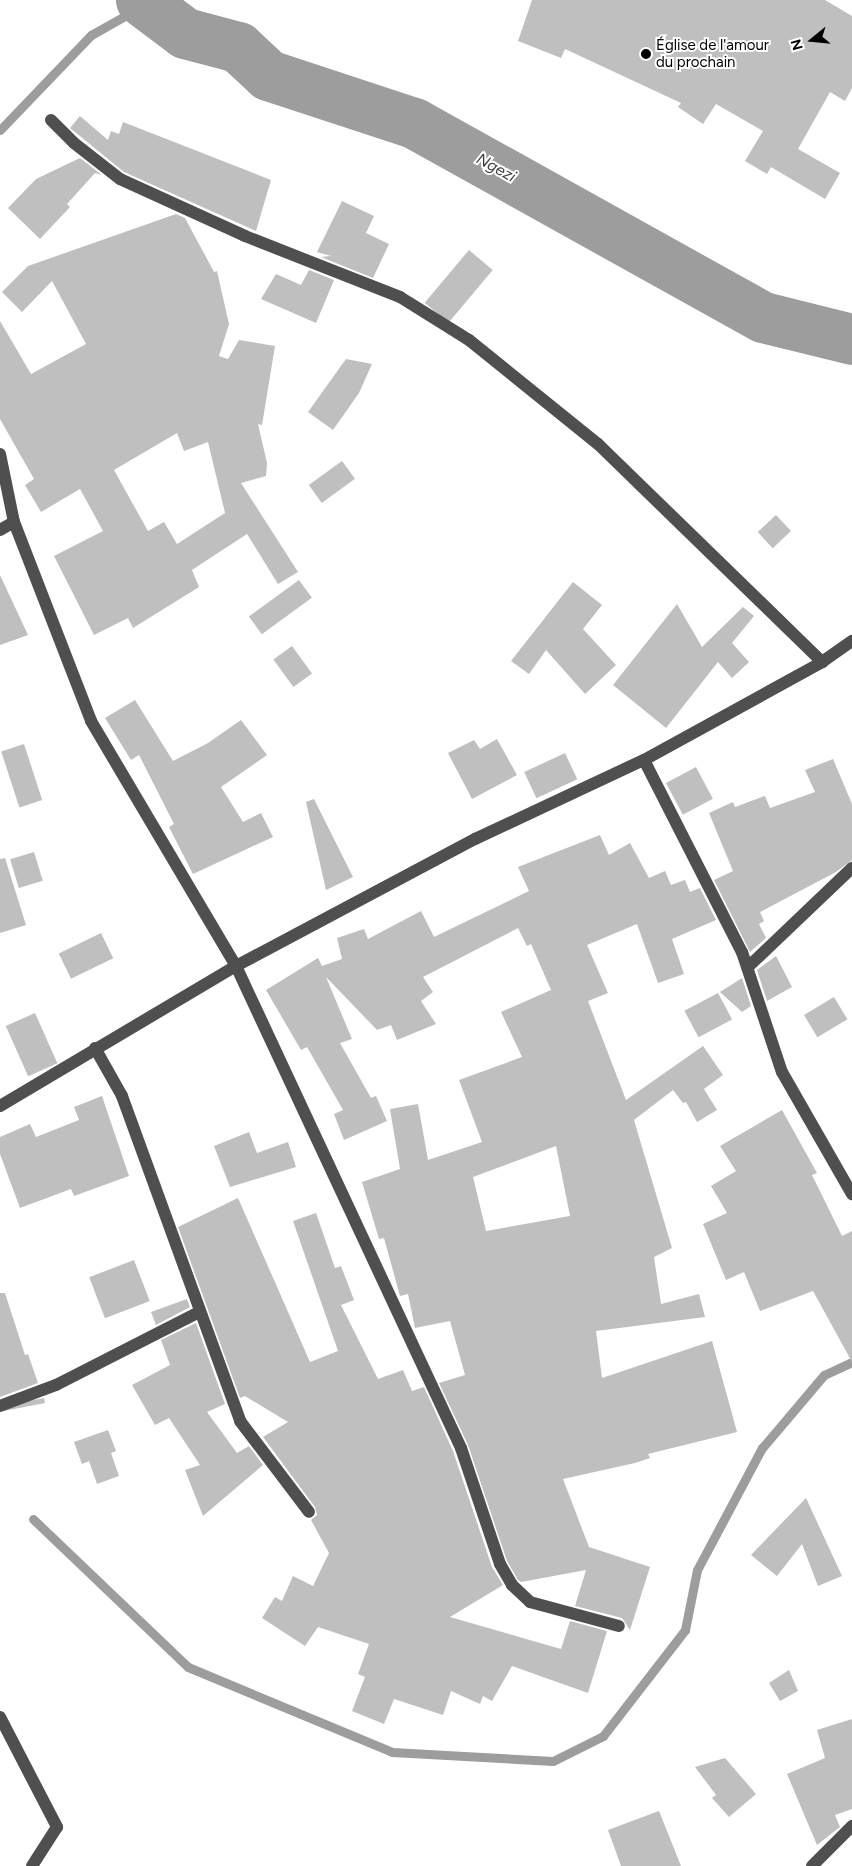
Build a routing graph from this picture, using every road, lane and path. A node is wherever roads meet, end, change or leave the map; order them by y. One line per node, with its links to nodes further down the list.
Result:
1 (51, 120): 6 (street)
2 (0, 454): 3 (street)
3 (14, 522): 4 (street); 9 (street)
4 (0, 530)
5 (852, 640): 6 (street)
6 (822, 662): 7 (street)
7 (644, 760): 9 (street); 10 (street)
8 (852, 868): 10 (street)
9 (236, 966): 11 (street); 17 (street)
10 (748, 967): 13 (street)
11 (95, 1048): 12 (street); 14 (street)
12 (0, 1106)
13 (852, 1194)
14 (199, 1312): 15 (street); 16 (street)
15 (0, 1406)
16 (309, 1512)
17 (619, 1626)
18 (0, 1717): 20 (street)
19 (852, 1826): 21 (street)
20 (32, 1866)
21 (812, 1866)

